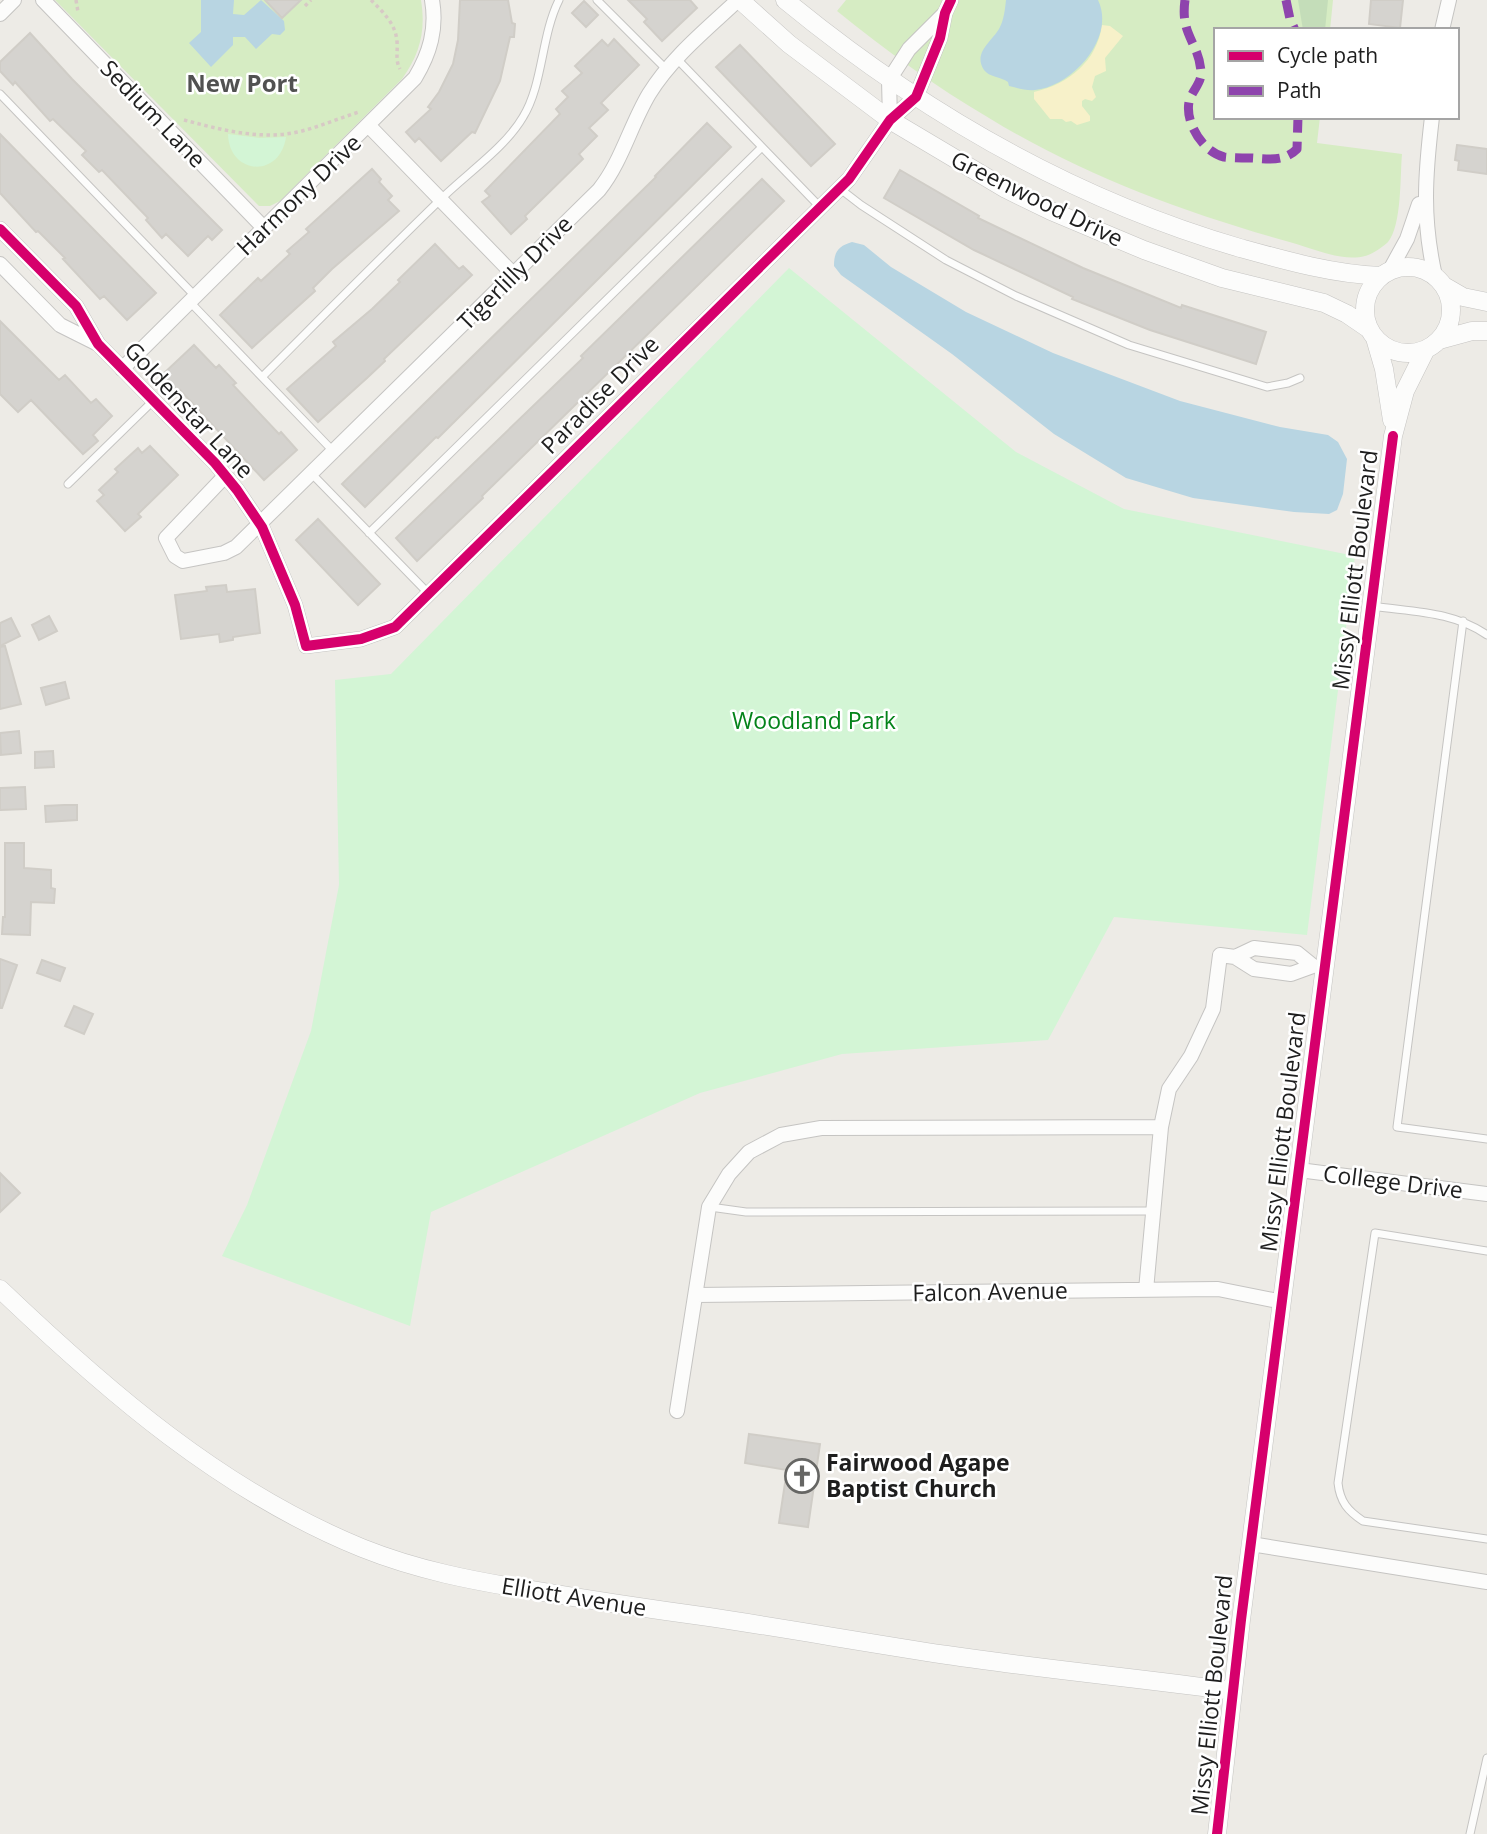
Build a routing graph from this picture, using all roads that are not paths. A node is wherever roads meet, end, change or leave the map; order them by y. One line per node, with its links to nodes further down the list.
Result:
1 (14, 0): 10 (street)
2 (43, 0): 24 (street, Sedium Lane)
3 (432, 0): 18 (street, Harmony Drive)
4 (559, 0): 22 (lane)
5 (597, 0): 12 (lane)
6 (739, 0): 12 (street, Tigerlilly Drive); 17 (street, Greenwood Drive)
7 (785, 0): 13 (street, Greenwood Drive)
8 (1449, 0): 11 (street)
9 (948, 7): 13 (street); 15 (street)
10 (0, 14)
11 (1442, 28)
12 (672, 64): 19 (lane); 28 (street, Tigerlilly Drive)
13 (889, 80): 15 (street, Greenwood Drive); 17 (street)
14 (0, 94): 30 (lane)
15 (916, 97): 17 (street, Paradise Drive); 27 (street, Greenwood Drive)
16 (1432, 119): 20 (street)
17 (890, 120): 21 (street, Paradise Drive); 33 (street, Greenwood Drive)
18 (369, 126): 22 (street); 24 (street, Harmony Drive)
19 (762, 147): 23 (lane); 46 (lane)
20 (1425, 182): 27 (street); 29 (street)
21 (839, 188): 23 (street, Paradise Drive); 38 (lane)
22 (441, 199): 28 (street); 37 (lane)
23 (820, 207): 47 (street, Paradise Drive)
24 (264, 228): 30 (street, Harmony Drive)
25 (0, 229): 34 (street, Goldenstar Lane)
26 (0, 264): 34 (street, Goldenstar Lane)
27 (1386, 273): 29 (street); 33 (street)
28 (513, 274): 41 (street, Tigerlilly Drive)
29 (1440, 281): 31 (street); 35 (street)
30 (193, 300): 36 (street, Harmony Drive); 37 (lane)
31 (1487, 302)
32 (1487, 331): 35 (street)
33 (1372, 333): 35 (street); 40 (street, Missy Elliott Boulevard)
34 (98, 344): 36 (street, Goldenstar Lane)
35 (1432, 344): 40 (street, Missy Elliott Boulevard)
36 (122, 369): 39 (street, Goldenstar Lane)
37 (262, 377): 41 (lane)
38 (1300, 377)
39 (153, 401): 43 (street, Goldenstar Lane); 44 (lane)
40 (1393, 436): 48 (street, Missy Elliott Boulevard)
41 (333, 451): 42 (street, Tigerlilly Drive)
42 (311, 473): 45 (street, Tigerlilly Drive); 46 (lane)
43 (225, 476): 45 (street, Goldenstar Lane); 45 (street, Tigerlilly Drive)
44 (68, 484)
45 (260, 523): 51 (street, Goldenstar Lane)
46 (369, 533): 47 (lane)
47 (429, 594): 51 (street, Paradise Drive)
48 (1372, 606): 49 (lane); 53 (street, Missy Elliott Boulevard)
49 (1463, 621): 50 (lane); 55 (lane)
50 (1487, 635)
51 (306, 646)
52 (1227, 956): 53 (street); 53 (street); 54 (street)
53 (1320, 967): 56 (street, Missy Elliott Boulevard)
54 (1161, 1127): 58 (street); 59 (street)
55 (1487, 1139)
56 (1299, 1170): 57 (street, College Drive); 64 (street, Missy Elliott Boulevard)
57 (1487, 1194)
58 (709, 1207): 59 (lane); 63 (street)
59 (1152, 1211): 62 (street)
60 (1487, 1251): 66 (lane)
61 (0, 1289): 69 (street, Elliott Avenue)
62 (1146, 1290): 63 (street, Falcon Avenue); 64 (street, Falcon Avenue)
63 (696, 1295): 65 (street)
64 (1283, 1302): 67 (street, Missy Elliott Boulevard)
65 (677, 1412)
66 (1487, 1539)
67 (1251, 1544): 68 (street); 69 (street, Missy Elliott Boulevard)
68 (1487, 1582)
69 (1233, 1691): 71 (street, Missy Elliott Boulevard)
70 (1487, 1758): 72 (lane)
71 (1217, 1834)
72 (1470, 1834)

